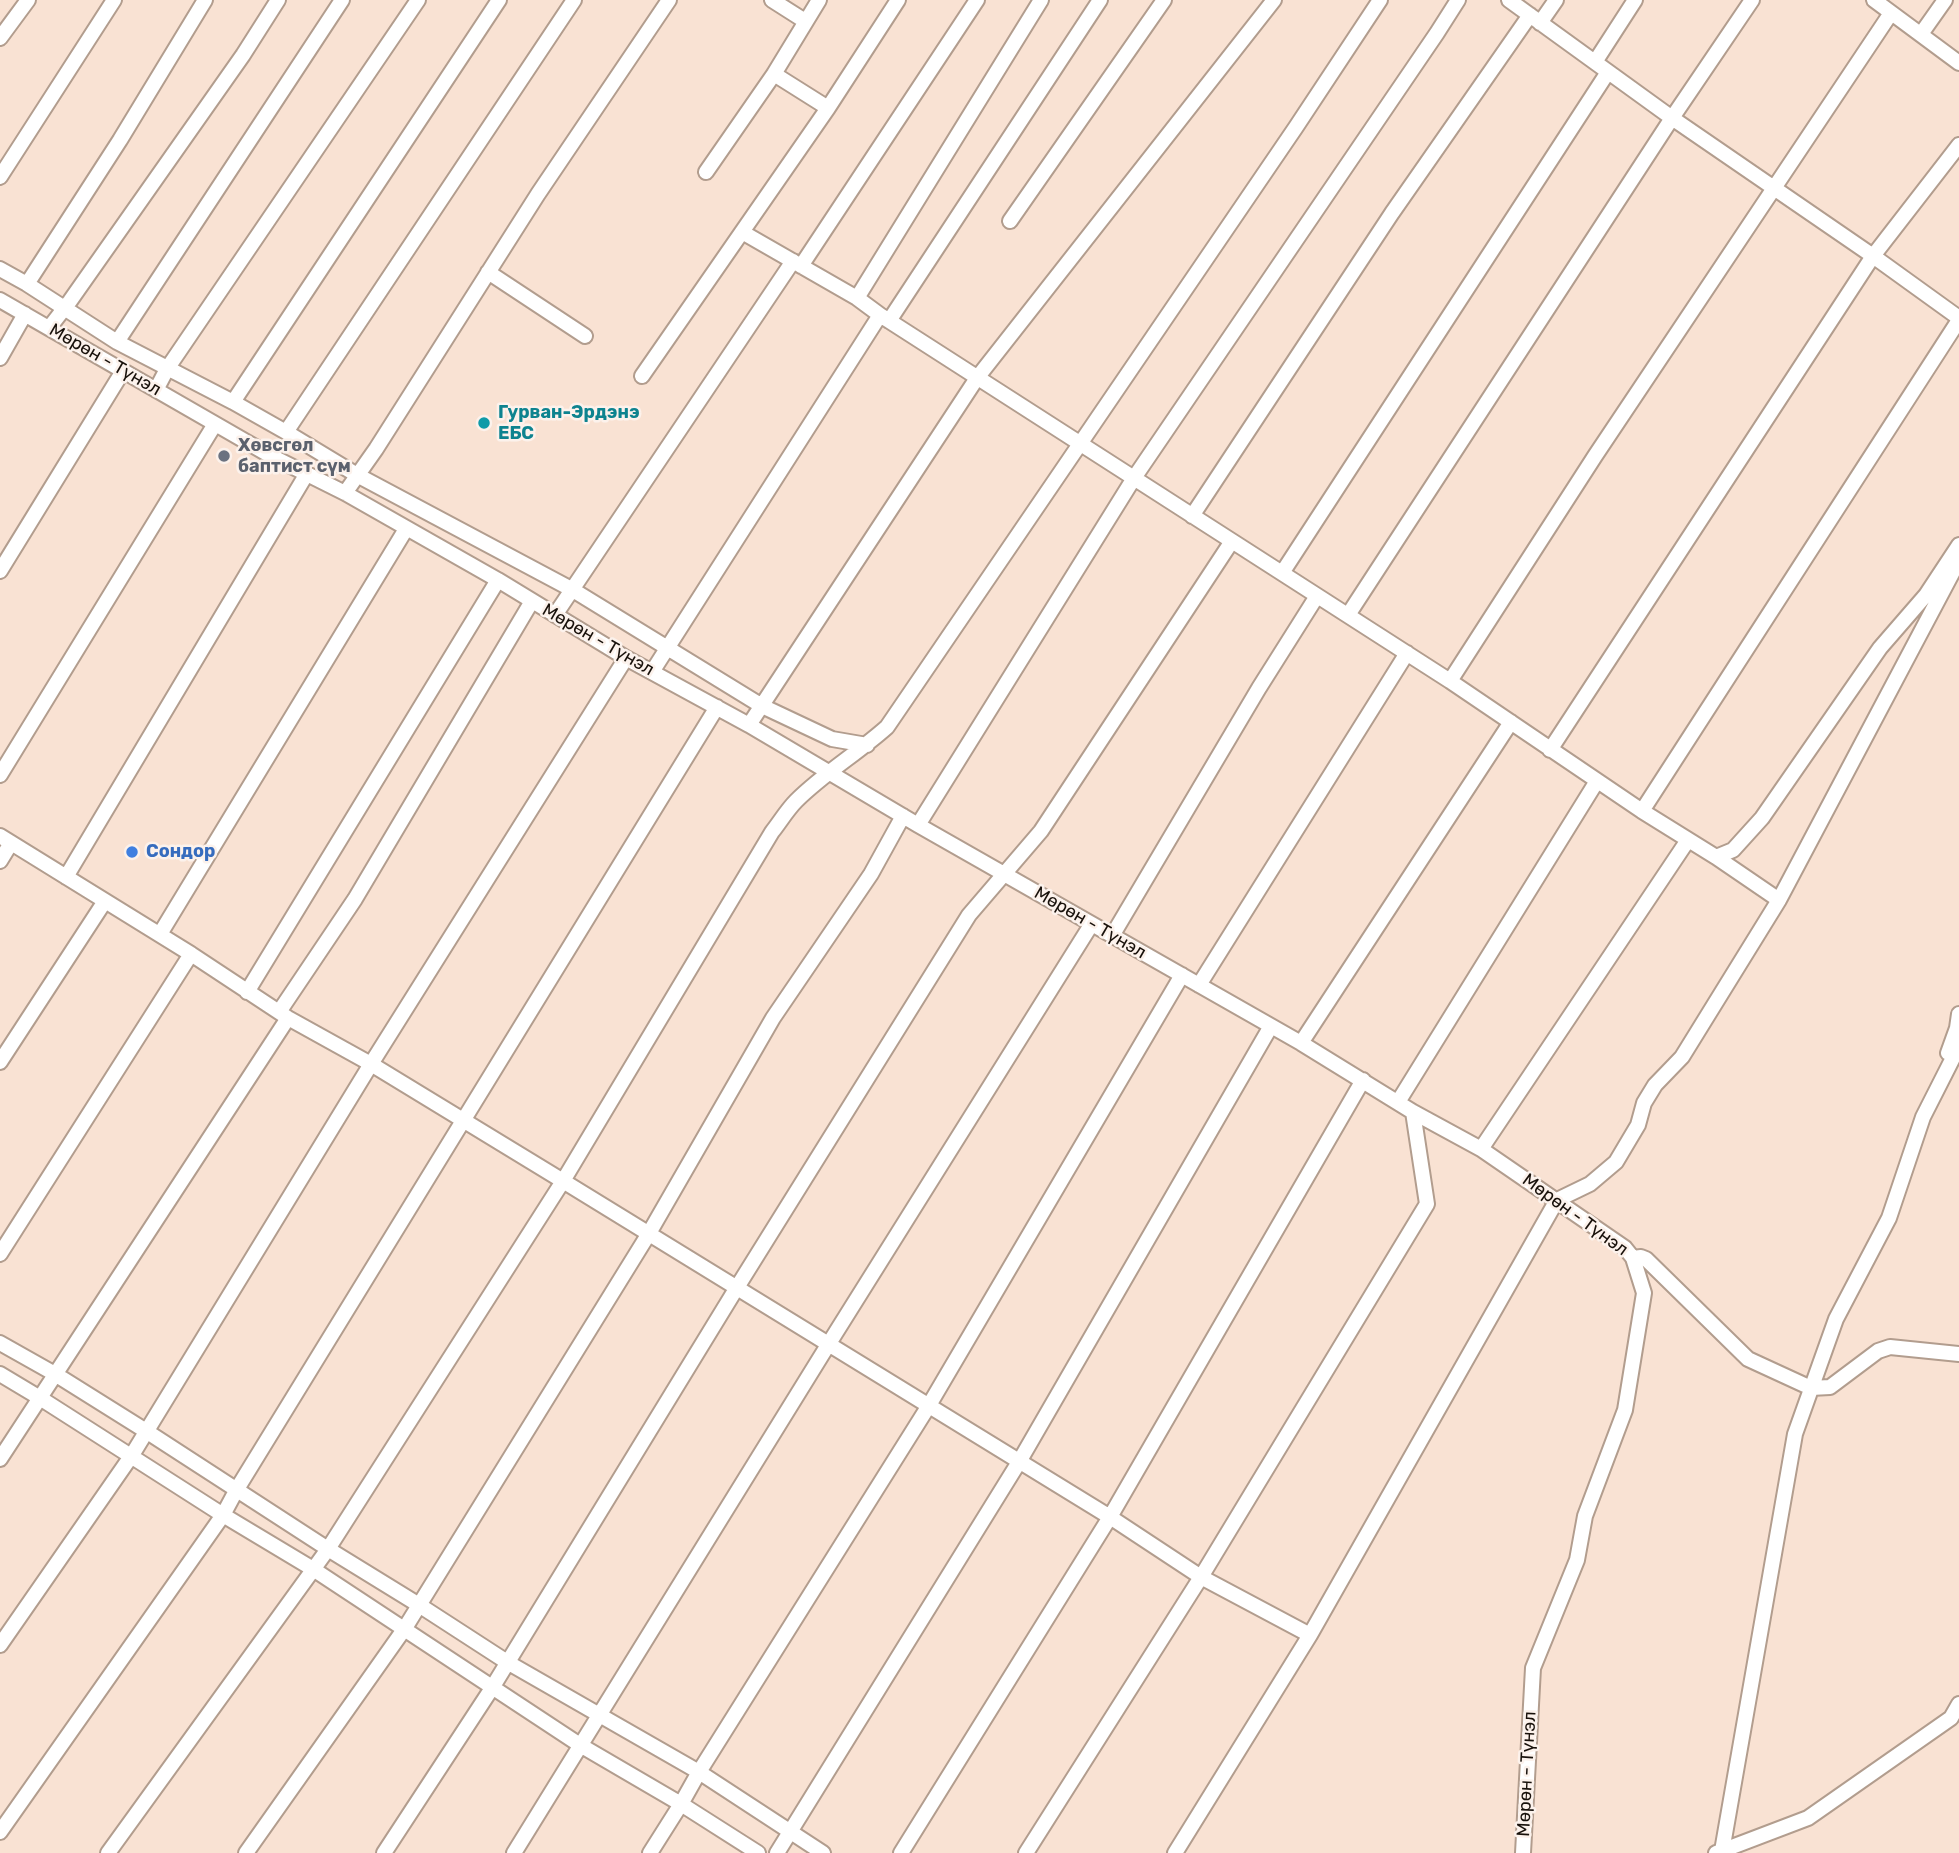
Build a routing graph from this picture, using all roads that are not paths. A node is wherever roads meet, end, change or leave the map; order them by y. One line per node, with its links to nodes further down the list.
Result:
1 (28, 0): 30 (street)
2 (114, 0): 39 (street)
3 (205, 0): 47 (street)
4 (278, 0): 50 (street)
5 (342, 0): 56 (street)
6 (418, 0): 58 (street)
7 (499, 0): 63 (street)
8 (574, 0): 65 (street)
9 (669, 0): 46 (street)
10 (772, 0): 28 (street)
11 (819, 0): 28 (street)
12 (898, 0): 35 (street)
13 (977, 0): 44 (street)
14 (1041, 0): 48 (street)
15 (1100, 0): 52 (street)
16 (1164, 0): 41 (street)
17 (1274, 0): 61 (street)
18 (1380, 0): 66 (street)
19 (1458, 0): 69 (street)
20 (1509, 0): 27 (street)
21 (1556, 0): 27 (street)
22 (1635, 0): 31 (street)
23 (1752, 0): 36 (street)
24 (1874, 0): 26 (street)
25 (1945, 0): 29 (street)
26 (1891, 13): 29 (street); 40 (street)
27 (1535, 19): 31 (street); 71 (street)
28 (805, 21): 34 (street)
29 (1922, 34): 32 (street)
30 (0, 38)
31 (1595, 62): 33 (street)
32 (1959, 62)
33 (1608, 72): 36 (street); 77 (street)
34 (774, 74): 35 (street); 38 (street)
35 (828, 108): 42 (street)
36 (1672, 118): 40 (street); 83 (street)
37 (1959, 145): 43 (street)
38 (706, 172)
39 (0, 177)
40 (1773, 188): 43 (street); 88 (street)
41 (1010, 221)
42 (743, 232): 44 (street); 60 (street)
43 (1873, 256): 53 (street); 94 (street)
44 (797, 264): 48 (street); 79 (street)
45 (0, 269): 47 (street)
46 (488, 272): 55 (street); 68 (street)
47 (27, 284): 50 (street)
48 (857, 298): 52 (street)
49 (0, 300): 51 (street, Мөрөн - Түнэл)
50 (64, 309): 54 (street); 56 (street)
51 (25, 314): 54 (street, Мөрөн - Түнэл); 57 (street)
52 (884, 318): 61 (street); 84 (street)
53 (1959, 319): 98 (street)
54 (49, 328): 59 (street, Мөрөн - Түнэл)
55 (584, 336)
56 (117, 342): 58 (street)
57 (0, 358)
58 (167, 369): 62 (street); 63 (street)
59 (123, 371): 62 (street, Мөрөн - Түнэл); 76 (street)
60 (642, 376)
61 (977, 378): 66 (street); 89 (street)
62 (156, 390): 64 (street, Мөрөн - Түнэл)
63 (233, 402): 65 (street)
64 (215, 424): 67 (street, Мөрөн - Түнэл); 96 (street)
65 (286, 432): 68 (street)
66 (1080, 444): 69 (street); 93 (street)
67 (306, 475): 70 (street, Мөрөн - Түнэл); 106 (street)
68 (357, 475): 70 (street); 79 (street)
69 (1134, 478): 71 (street); 100 (street)
70 (345, 493): 72 (street, Мөрөн - Түнэл)
71 (1192, 516): 73 (street)
72 (407, 529): 78 (street, Мөрөн - Түнэл); 110 (street)
73 (1232, 541): 77 (street); 105 (street)
74 (1959, 545): 103 (street)
75 (1959, 559): 107 (street)
76 (0, 571)
77 (1282, 573): 80 (street)
78 (498, 580): 81 (street, Мөрөн - Түнэл); 115 (street)
79 (573, 590): 82 (street); 84 (street)
80 (1317, 596): 83 (street); 111 (street)
81 (532, 601): 82 (street, Мөрөн - Түнэл); 117 (street)
82 (555, 615): 86 (street, Мөрөн - Түнэл)
83 (1348, 615): 85 (street)
84 (667, 649): 87 (street); 89 (street)
85 (1407, 653): 88 (street); 114 (street)
86 (626, 658): 87 (street, Мөрөн - Түнэл); 122 (street)
87 (652, 672): 90 (street, Мөрөн - Түнэл)
88 (1450, 681): 91 (street)
89 (762, 706): 92 (street); 93 (street)
90 (717, 707): 92 (street, Мөрөн - Түнэл); 127 (street)
91 (1511, 722): 94 (street); 119 (street)
92 (749, 724): 95 (street, Мөрөн - Түнэл)
93 (867, 745): 95 (street)
94 (1550, 750): 97 (street)
95 (830, 772): 99 (street, Мөрөн - Түнэл); 129 (street)
96 (0, 775)
97 (1597, 781): 98 (street); 125 (street)
98 (1642, 811): 102 (street)
99 (903, 816): 100 (street, Мөрөн - Түнэл); 131 (street)
100 (918, 825): 105 (street, Мөрөн - Түнэл)
101 (6, 840): 104 (street); 106 (street)
102 (1688, 840): 103 (street); 128 (street)
103 (1716, 857): 107 (street)
104 (0, 861)
105 (1005, 874): 109 (street, Мөрөн - Түнэл); 134 (street)
106 (66, 877): 108 (street)
107 (1779, 900): 130 (street)
108 (105, 901): 110 (street); 121 (street)
109 (1091, 925): 111 (street, Мөрөн - Түнэл); 136 (street)
110 (160, 934): 112 (street)
111 (1112, 936): 113 (street, Мөрөн - Түнэл)
112 (191, 954): 115 (street); 132 (street)
113 (1182, 975): 114 (street, Мөрөн - Түнэл); 142 (street)
114 (1199, 985): 118 (street, Мөрөн - Түнэл)
115 (247, 992): 117 (street)
116 (1959, 1014): 124 (street)
117 (283, 1015): 122 (street); 139 (street)
118 (1271, 1026): 119 (street, Мөрөн - Түнэл); 146 (street)
119 (1301, 1043): 123 (street, Мөрөн - Түнэл)
120 (1959, 1046): 124 (street)
121 (0, 1062)
122 (371, 1064): 127 (street); 143 (street)
123 (1363, 1080): 125 (street, Мөрөн - Түнэл); 149 (street)
124 (1934, 1097): 140 (street)
125 (1398, 1102): 126 (street, Мөрөн - Түнэл)
126 (1413, 1112): 128 (street, Мөрөн - Түнэл); 152 (street)
127 (462, 1120): 129 (street); 147 (street)
128 (1481, 1149): 130 (street, Мөрөн - Түнэл)
129 (563, 1181): 131 (street); 150 (street)
130 (1557, 1200): 133 (street, Мөрөн - Түнэл); 155 (street)
131 (648, 1235): 134 (street); 153 (street)
132 (0, 1254)
133 (1633, 1258): 140 (street); 178 (street, Мөрөн - Түнэл)
134 (736, 1289): 136 (street); 157 (street)
135 (0, 1343): 139 (street)
136 (828, 1345): 142 (street); 160 (street)
137 (1959, 1354): 140 (street)
138 (0, 1374): 141 (street)
139 (55, 1374): 141 (street); 143 (street)
140 (1811, 1388): 166 (street)
141 (40, 1398): 144 (street); 145 (street)
142 (928, 1407): 146 (street); 162 (street)
143 (146, 1431): 144 (street); 147 (street)
144 (132, 1455): 148 (street); 156 (street)
145 (0, 1458)
146 (1019, 1462): 149 (street); 165 (street)
147 (236, 1489): 148 (street); 150 (street)
148 (223, 1515): 151 (street); 164 (street)
149 (1110, 1517): 152 (street); 175 (street)
150 (328, 1549): 151 (street); 153 (street)
151 (313, 1569): 154 (street); 167 (street)
152 (1201, 1577): 155 (street); 176 (street)
153 (419, 1605): 154 (street); 157 (street)
154 (405, 1628): 158 (street); 168 (street)
155 (1310, 1635): 177 (street)
156 (0, 1644)
157 (507, 1662): 158 (street); 160 (street)
158 (492, 1688): 161 (street); 169 (street)
159 (1959, 1704): 166 (street)
160 (599, 1713): 161 (street); 162 (street)
161 (580, 1745): 163 (street); 170 (street)
162 (699, 1772): 163 (street); 165 (street)
163 (681, 1804): 171 (street); 172 (street)
164 (0, 1832)
165 (790, 1832): 173 (street); 174 (street)
166 (1719, 1852)
167 (108, 1853)
168 (246, 1853)
169 (384, 1853)
170 (514, 1853)
171 (650, 1853)
172 (758, 1853)
173 (777, 1853)
174 (823, 1853)
175 (901, 1853)
176 (1026, 1853)
177 (1175, 1853)
178 (1523, 1853)

